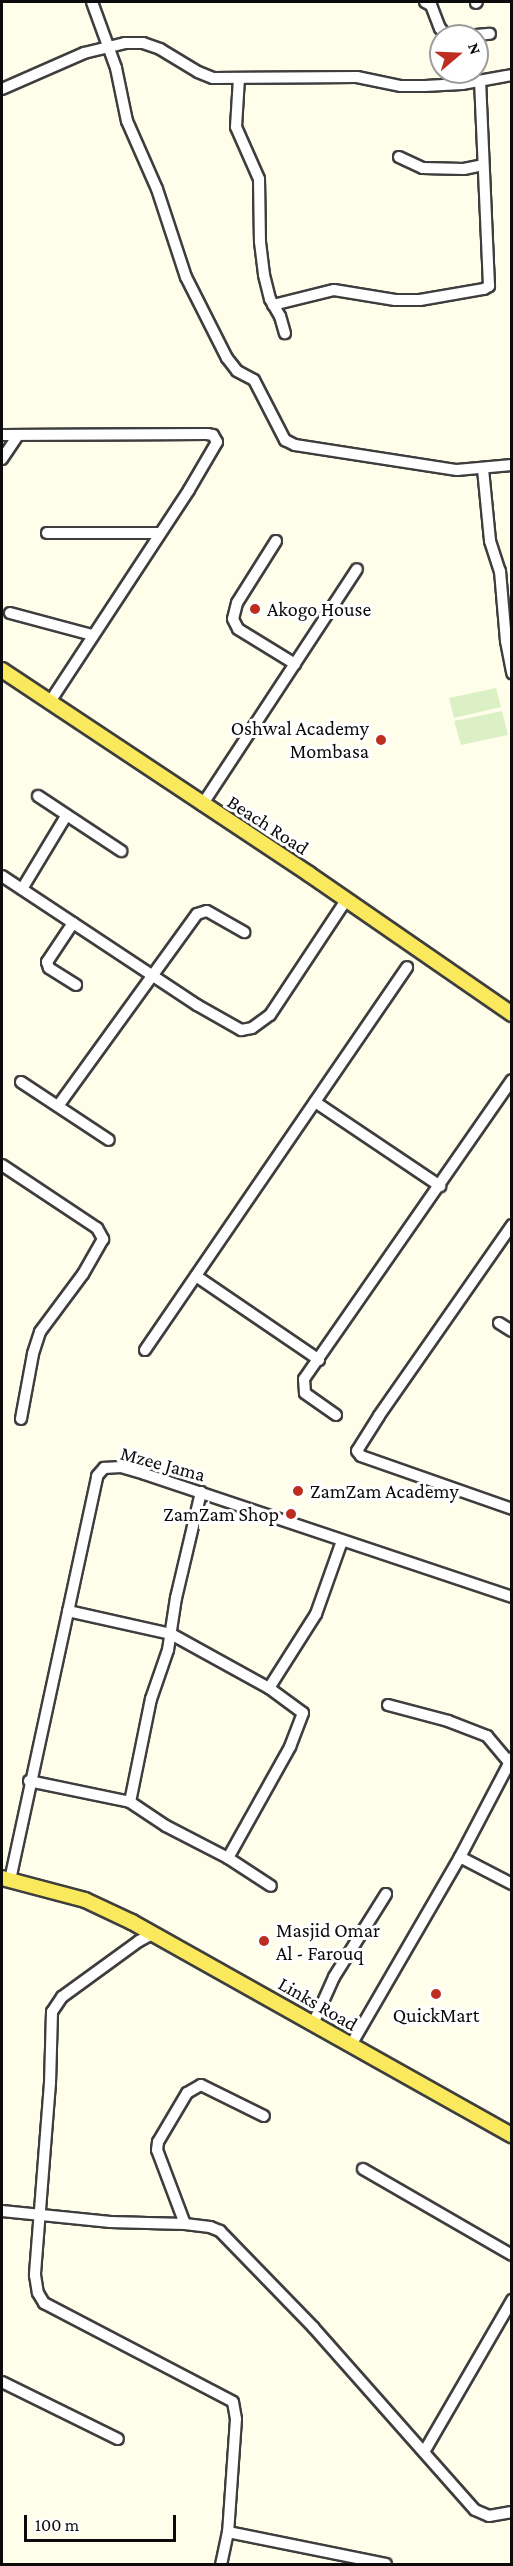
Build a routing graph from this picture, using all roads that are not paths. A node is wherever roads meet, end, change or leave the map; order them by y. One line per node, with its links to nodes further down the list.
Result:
1 (92, 2): 4 (street)
2 (424, 2): 3 (street)
3 (438, 24)
4 (110, 45): 6 (street); 10 (street); 19 (street)
5 (512, 75): 7 (street)
6 (239, 78): 8 (street); 13 (street)
7 (489, 79)
8 (447, 84)
9 (480, 84): 12 (street)
10 (2, 89)
11 (399, 157): 12 (street)
12 (483, 165): 13 (street)
13 (273, 304): 14 (street)
14 (285, 333)
15 (2, 435): 16 (street)
16 (18, 435): 17 (street); 21 (street)
17 (2, 459)
18 (512, 465): 19 (street)
19 (483, 469): 24 (street)
20 (47, 533): 21 (street)
21 (159, 533): 26 (street)
22 (276, 541): 27 (street)
23 (357, 569): 27 (street)
24 (506, 572): 29 (street)
25 (10, 613): 26 (street)
26 (92, 635): 30 (street)
27 (295, 664): 32 (street)
28 (2, 670): 30 (main road, Beach Road)
29 (512, 673)
30 (48, 703): 32 (main road, Beach Road)
31 (38, 796): 33 (street)
32 (202, 805): 37 (main road, Beach Road)
33 (66, 816): 34 (street); 36 (street)
34 (121, 851)
35 (2, 876): 36 (street)
36 (22, 889): 38 (street)
37 (346, 900): 41 (street); 43 (main road, Beach Road)
38 (73, 923): 41 (street); 42 (street)
39 (244, 932): 41 (street)
40 (407, 967): 46 (street)
41 (154, 974): 47 (street)
42 (76, 985)
43 (512, 1014)
44 (512, 1080): 50 (street)
45 (21, 1082): 47 (street)
46 (315, 1102): 50 (street); 52 (street)
47 (58, 1106): 48 (street)
48 (109, 1140)
49 (3, 1170): 58 (street)
50 (440, 1186): 56 (street)
51 (512, 1225): 60 (street)
52 (196, 1276): 55 (street); 56 (street)
53 (499, 1323): 54 (street)
54 (512, 1331)
55 (145, 1350)
56 (319, 1360): 57 (street)
57 (336, 1415)
58 (21, 1419)
59 (201, 1492): 61 (street, Mzee Jama); 63 (street, Mzee Jama); 64 (street)
60 (512, 1509)
61 (342, 1541): 62 (street, Mzee Jama); 65 (street)
62 (512, 1597)
63 (68, 1611): 64 (street); 68 (street, Mzee Jama)
64 (171, 1634): 65 (street); 69 (street)
65 (269, 1688): 70 (street)
66 (388, 1705): 67 (street)
67 (510, 1760): 71 (street)
68 (29, 1781): 69 (street); 72 (street, Mzee Jama)
69 (130, 1802): 70 (street)
70 (228, 1857): 74 (street)
71 (460, 1857): 73 (street); 78 (street)
72 (6, 1879): 76 (main road, Links Road)
73 (512, 1884)
74 (271, 1886)
75 (386, 1894): 77 (street)
76 (154, 1933): 77 (main road, Links Road); 83 (street)
77 (313, 2024): 78 (main road, Links Road)
78 (351, 2045): 80 (main road, Links Road)
79 (264, 2116): 84 (street)
80 (512, 2135)
81 (363, 2169): 85 (street)
82 (2, 2211): 83 (street)
83 (39, 2214): 84 (street); 91 (street)
84 (184, 2224): 89 (street)
85 (512, 2255)
86 (512, 2300): 89 (street)
87 (2, 2382): 88 (street)
88 (118, 2439)
89 (424, 2452): 90 (street)
90 (512, 2512)
91 (228, 2532): 92 (street); 93 (street)
92 (386, 2564)
93 (221, 2565)

